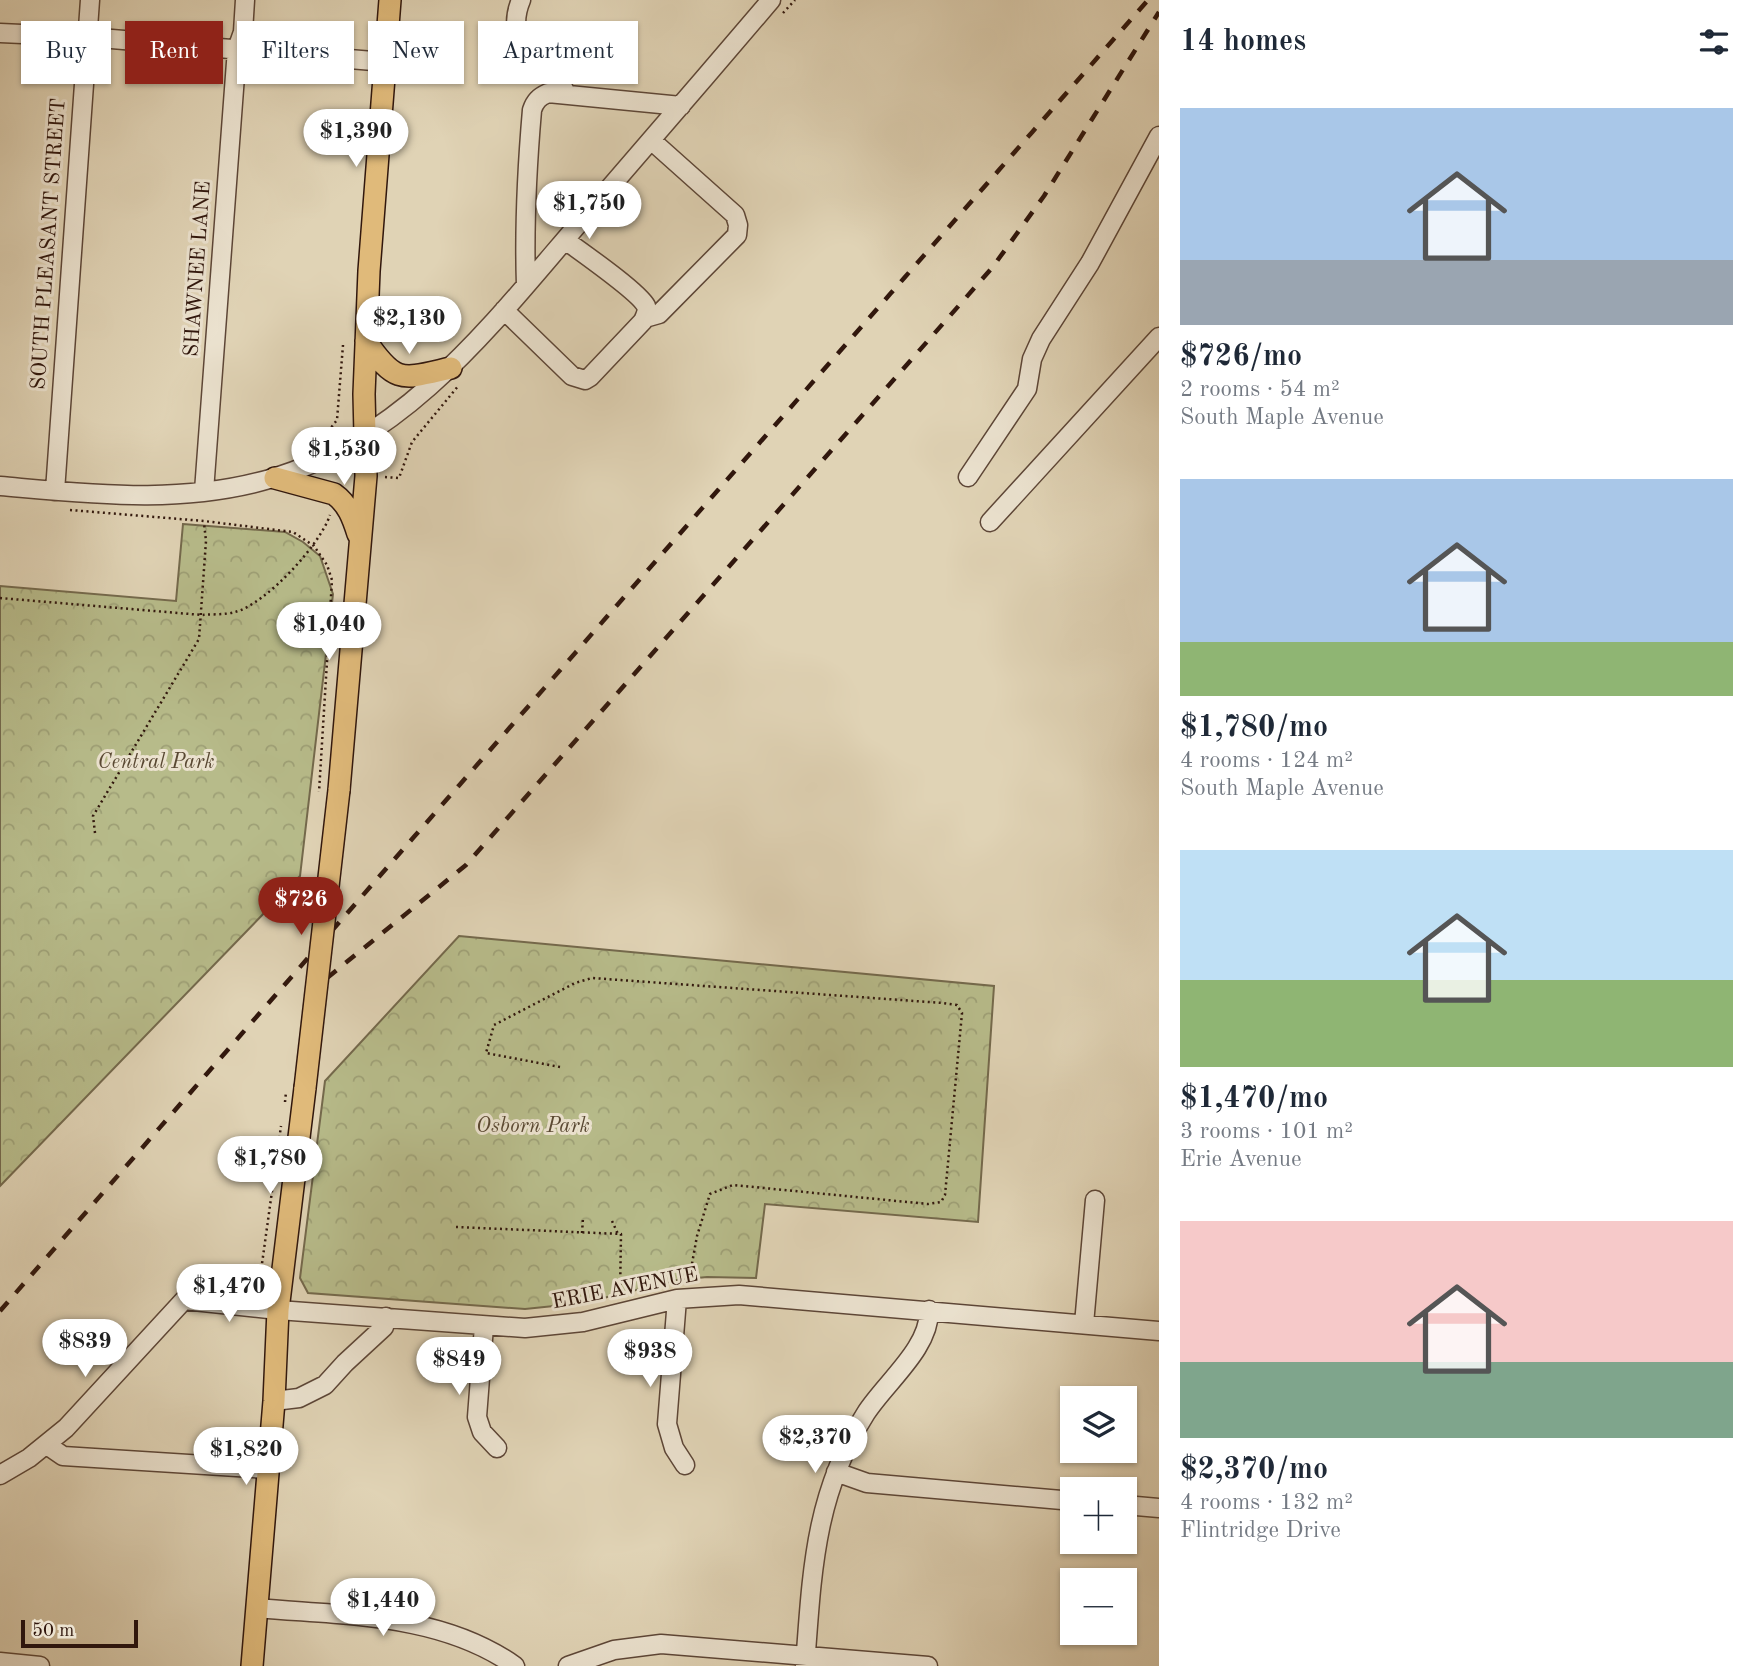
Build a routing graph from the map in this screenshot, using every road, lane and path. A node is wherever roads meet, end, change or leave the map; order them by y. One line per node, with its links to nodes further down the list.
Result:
1 (90, 0): 6 (street, SOUTH PLEASANT STREET)
2 (245, 0): 7 (street, SHAWNEE LANE)
3 (390, 0): 8 (main road)
4 (521, 0): 15 (street)
5 (771, 0): 16 (street)
6 (89, 21)
7 (244, 21)
8 (388, 21)
9 (0, 33): 10 (street)
10 (21, 34)
11 (111, 39): 12 (street)
12 (237, 49): 35 (street, SHAWNEE LANE)
13 (85, 84): 34 (street, SOUTH PLEASANT STREET)
14 (384, 84): 24 (main road)
15 (566, 94): 16 (street); 20 (street)
16 (681, 106): 18 (street)
17 (1159, 136): 31 (street)
18 (651, 140): 19 (street); 22 (street)
19 (565, 240): 20 (street); 22 (street)
20 (526, 285): 21 (street)
21 (504, 310): 22 (street); 26 (street)
22 (645, 318)
23 (1159, 337): 39 (street)
24 (366, 341): 26 (main road); 29 (main road)
25 (343, 345): 30 (path)
26 (451, 368): 29 (street)
27 (423, 416): 28 (path)
28 (429, 419)
29 (365, 436): 32 (street); 40 (main road)
30 (315, 438)
31 (968, 477)
32 (275, 478): 35 (street); 40 (main road)
33 (0, 486): 34 (street)
34 (55, 491): 35 (street)
35 (204, 491)
36 (68, 510): 38 (path)
37 (330, 516): 41 (path)
38 (204, 522): 41 (path); 43 (path)
39 (990, 522)
40 (360, 538): 44 (main road)
41 (314, 546): 43 (path); 44 (path)
42 (0, 598): 43 (path)
43 (202, 615): 45 (path)
44 (329, 793): 58 (main road, bridge)
45 (95, 833)
46 (559, 1068): 57 (path)
47 (285, 1102): 48 (path)
48 (283, 1112)
49 (281, 1123): 56 (path)
50 (1095, 1200): 62 (street)
51 (583, 1219): 54 (path)
52 (612, 1221): 55 (path)
53 (456, 1227): 54 (path)
54 (582, 1233): 55 (path)
55 (618, 1234): 60 (path)
56 (237, 1290)
57 (681, 1298): 59 (street, ERIE AVENUE); 60 (street, ERIE AVENUE); 68 (street)
58 (278, 1310): 61 (street, ERIE AVENUE); 65 (main road); 66 (street, ERIE AVENUE)
59 (929, 1310): 62 (street, ERIE AVENUE); 70 (street)
60 (620, 1312): 63 (street, ERIE AVENUE)
61 (386, 1317): 63 (street, ERIE AVENUE); 65 (street)
62 (1084, 1324): 64 (street, ERIE AVENUE)
63 (484, 1326): 67 (street)
64 (1159, 1331)
65 (274, 1401): 69 (main road)
66 (47, 1445): 69 (street); 71 (street)
67 (498, 1448)
68 (685, 1465)
69 (268, 1469): 75 (main road)
70 (836, 1472): 72 (street); 76 (street)
71 (0, 1475)
72 (1060, 1500)
73 (1137, 1506): 74 (street)
74 (1159, 1508)
75 (257, 1608): 79 (main road); 80 (street)
76 (805, 1661): 81 (street); 82 (street)
77 (0, 1662): 78 (street)
78 (40, 1666)
79 (252, 1666)
80 (515, 1666)
81 (568, 1666)
82 (928, 1666)

